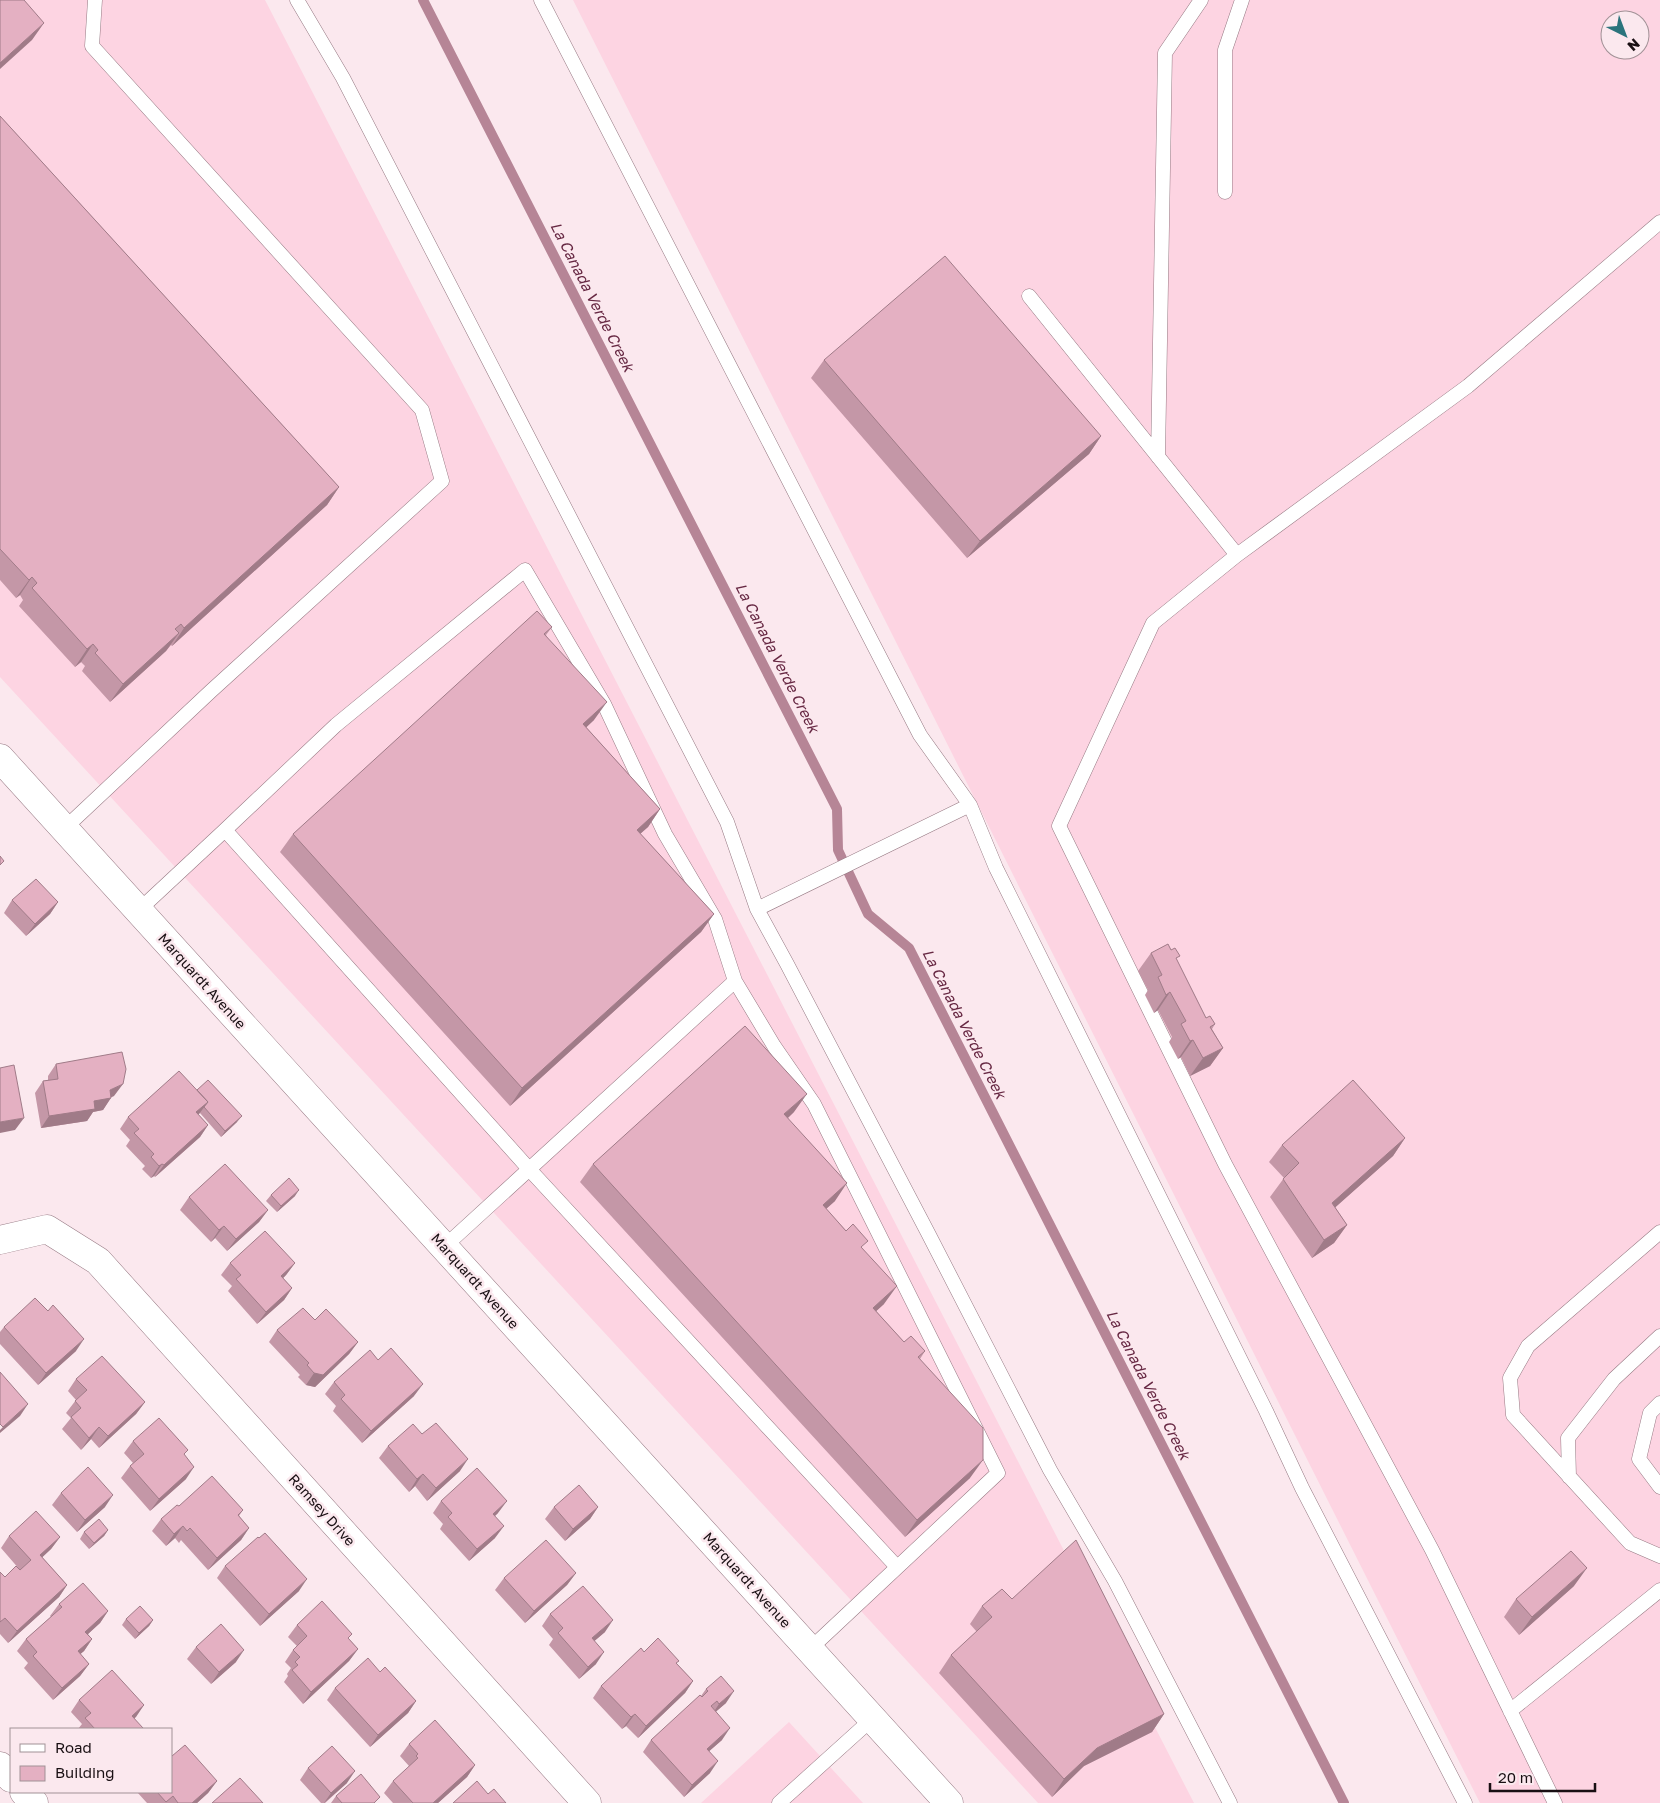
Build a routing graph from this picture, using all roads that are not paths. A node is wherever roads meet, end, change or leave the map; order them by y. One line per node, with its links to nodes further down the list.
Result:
1 (95, 0): 13 (lane)
2 (297, 0): 15 (lane)
3 (541, 0): 12 (lane)
4 (1201, 0): 9 (lane)
5 (1242, 0): 6 (lane)
6 (1225, 192)
7 (1660, 222): 10 (lane)
8 (1029, 296): 9 (lane)
9 (1158, 457): 10 (lane)
10 (1237, 555): 30 (lane)
11 (0, 758): 13 (street, Marquardt Avenue)
12 (970, 805): 15 (lane); 40 (lane)
13 (64, 829): 16 (street, Marquardt Avenue)
14 (225, 830): 16 (lane); 17 (lane); 18 (lane)
15 (757, 909): 39 (lane)
16 (138, 910): 21 (street, Marquardt Avenue)
17 (735, 981): 18 (lane); 27 (lane)
18 (529, 1169): 21 (lane); 27 (lane)
19 (1660, 1232): 24 (lane)
20 (0, 1240): 36 (street, Ramsey Drive)
21 (444, 1247): 29 (street, Marquardt Avenue)
22 (1660, 1336): 24 (lane)
23 (1660, 1404): 25 (lane)
24 (1569, 1477): 26 (lane)
25 (1660, 1488)
26 (1660, 1556)
27 (897, 1566): 29 (lane)
28 (1660, 1590): 30 (lane)
29 (810, 1649): 31 (street, Marquardt Avenue)
30 (1510, 1711): 41 (lane)
31 (872, 1718): 37 (lane); 38 (street, Marquardt Avenue)
32 (0, 1766): 33 (street)
33 (10, 1777)
34 (25, 1793): 35 (street)
35 (34, 1803)
36 (587, 1803)
37 (779, 1803)
38 (949, 1803)
39 (1230, 1803)
40 (1465, 1803)
41 (1555, 1803)

